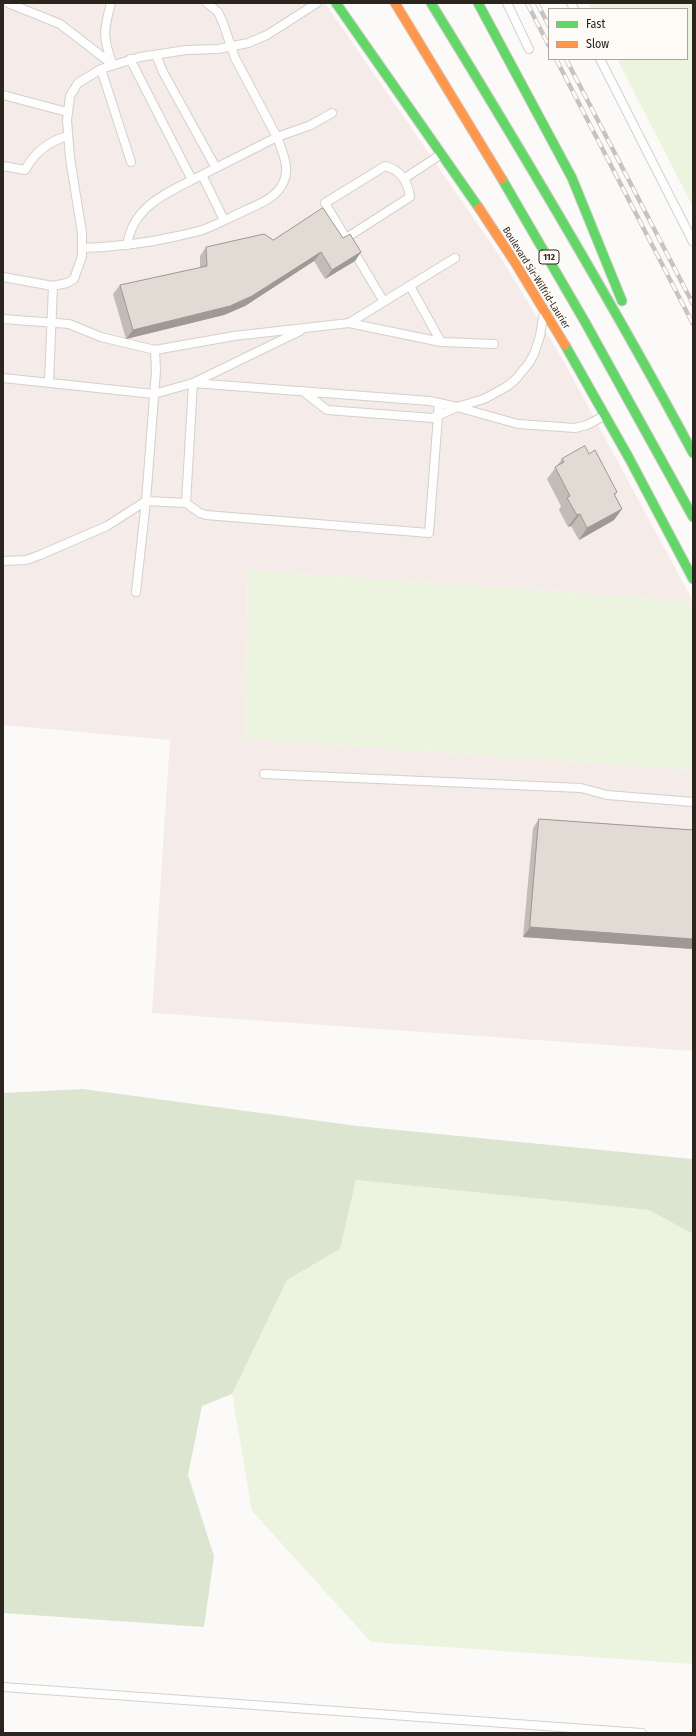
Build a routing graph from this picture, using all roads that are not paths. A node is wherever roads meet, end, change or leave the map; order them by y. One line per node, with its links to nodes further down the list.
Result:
1 (8, 3): 15 (lane)
2 (111, 3): 15 (lane)
3 (207, 3): 10 (lane)
4 (317, 3): 10 (lane)
5 (336, 3): 22 (main road, Boulevard Sir-Wilfrid-Laurier)
6 (395, 3): 60 (main road, Boulevard Sir-Wilfrid-Laurier / 112)
7 (431, 3): 49 (main road)
8 (478, 3): 49 (main road)
9 (507, 3): 11 (lane)
10 (231, 48): 12 (lane); 21 (lane)
11 (529, 49)
12 (156, 54): 13 (lane); 25 (lane)
13 (130, 59): 15 (lane); 28 (lane)
14 (601, 60): 31 (lane)
15 (112, 64): 16 (lane)
16 (101, 68): 18 (lane); 23 (lane)
17 (3, 95): 18 (lane)
18 (67, 112): 20 (lane)
19 (332, 113): 21 (lane)
20 (68, 136): 24 (lane); 33 (lane)
21 (277, 137): 25 (lane); 29 (lane)
22 (441, 154): 27 (lane); 39 (main road, Boulevard Sir-Wilfrid-Laurier)
23 (131, 162)
24 (3, 166)
25 (216, 168): 26 (lane)
26 (202, 175): 28 (lane); 29 (lane)
27 (405, 178): 30 (lane); 30 (lane)
28 (192, 180): 32 (lane)
29 (224, 220): 32 (lane)
30 (346, 238): 38 (lane)
31 (693, 242)
32 (127, 245): 33 (lane)
33 (82, 248): 36 (lane)
34 (455, 258): 37 (lane)
35 (3, 277): 36 (lane)
36 (53, 286): 41 (lane)
37 (410, 286): 38 (lane); 44 (lane)
38 (384, 302): 42 (lane)
39 (544, 310): 54 (lane); 56 (main road, Boulevard Sir-Wilfrid-Laurier)
40 (3, 319): 41 (lane)
41 (51, 322): 46 (lane); 48 (lane)
42 (349, 324): 43 (lane); 44 (lane)
43 (306, 328): 46 (lane); 50 (lane)
44 (441, 342): 45 (lane)
45 (494, 344)
46 (156, 350): 52 (lane)
47 (3, 378): 48 (lane)
48 (49, 382): 52 (lane)
49 (654, 382): 57 (main road)
50 (194, 383): 51 (lane); 52 (lane); 59 (lane)
51 (303, 391): 53 (lane); 55 (lane)
52 (154, 394): 58 (lane)
53 (439, 403): 54 (lane); 55 (lane)
54 (457, 407): 55 (lane); 56 (lane)
55 (438, 416): 59 (lane)
56 (604, 416): 62 (main road, Boulevard Sir-Wilfrid-Laurier)
57 (693, 453)
58 (146, 501): 59 (lane); 61 (lane); 63 (lane)
59 (186, 503)
60 (693, 517)
61 (3, 561)
62 (693, 579)
63 (136, 592)
64 (264, 774): 65 (lane)
65 (693, 802)
66 (3, 1687): 67 (lane)
67 (642, 1733)

